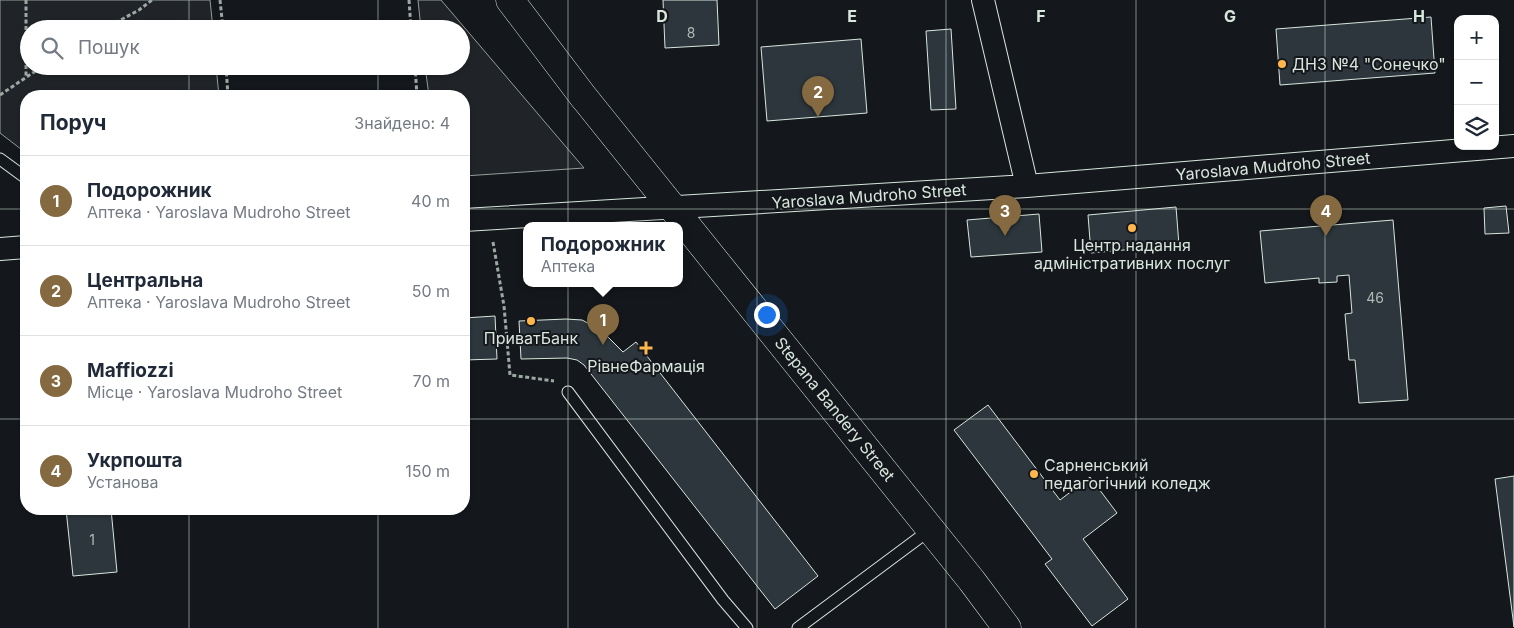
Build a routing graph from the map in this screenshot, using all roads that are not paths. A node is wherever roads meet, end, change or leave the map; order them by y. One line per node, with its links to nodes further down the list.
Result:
1 (510, 0): 7 (main road, Stepana Bandery Street)
2 (983, 0): 6 (street)
3 (1514, 146): 6 (street, Yaroslava Mudroho Street)
4 (0, 159): 5 (lane)
5 (20, 174)
6 (1027, 186): 7 (street, Yaroslava Mudroho Street)
7 (674, 208): 8 (street, Yaroslava Mudroho Street); 12 (main road, Stepana Bandery Street)
8 (470, 220)
9 (20, 247): 10 (street)
10 (0, 249)
11 (568, 392): 13 (lane)
12 (931, 529): 14 (lane); 15 (main road, Stepana Bandery Street)
13 (747, 628)
14 (798, 628)
15 (1007, 628)

